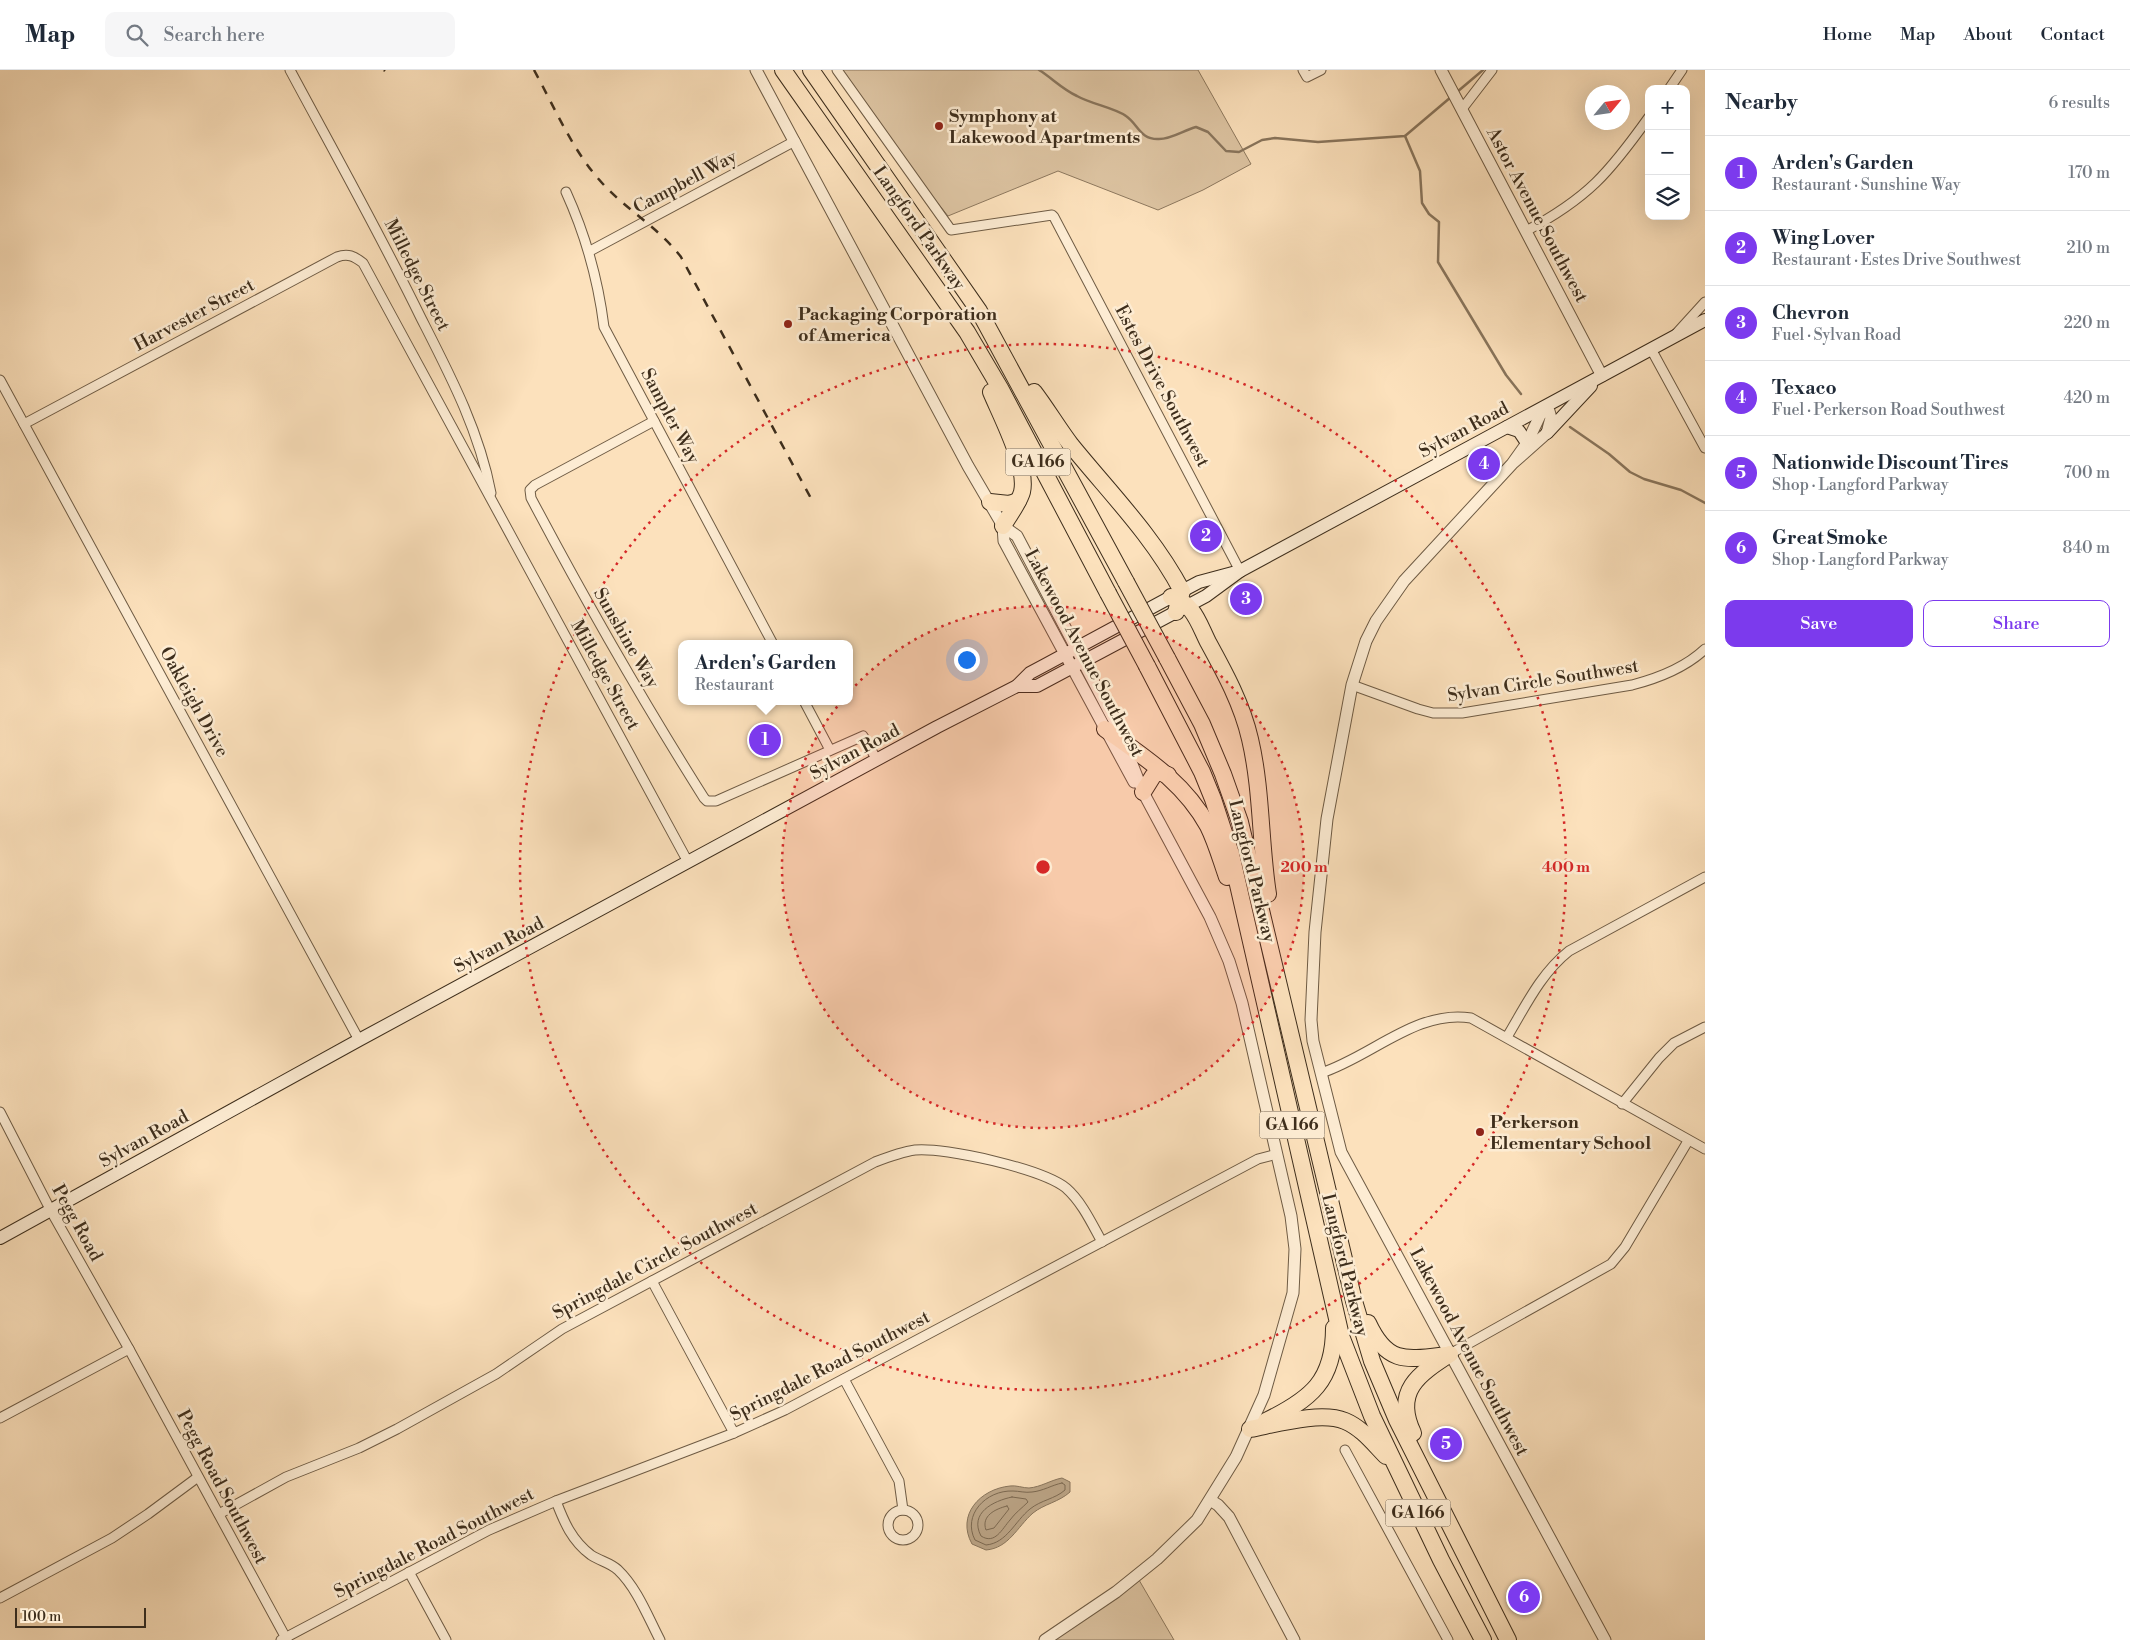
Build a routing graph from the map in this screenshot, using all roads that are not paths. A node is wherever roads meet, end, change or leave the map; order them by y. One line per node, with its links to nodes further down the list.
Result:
1 (290, 70): 37 (street, Milledge Street)
2 (756, 70): 14 (street, Lakewood Avenue Southwest)
3 (783, 70): 22 (highway, Langford Parkway / GA 166)
4 (811, 70): 20 (highway, Langford Parkway / GA 166)
5 (836, 70): 39 (street, Estes Drive Southwest)
6 (1321, 70): 10 (street)
7 (1442, 70): 12 (street, Astor Avenue Southwest)
8 (1492, 70): 12 (street)
9 (1682, 70): 11 (street)
10 (1305, 74)
11 (1672, 85)
12 (1462, 109): 16 (street, Astor Avenue Southwest)
13 (1645, 123): 16 (street)
14 (795, 141): 17 (street, Campbell Way); 36 (street, Lakewood Avenue Southwest)
15 (566, 192): 17 (street, Sampler Way)
16 (1526, 231): 25 (street, Astor Avenue Southwest)
17 (590, 251): 28 (street, Sampler Way)
18 (372, 280): 29 (street, Harvester Street); 37 (street, Milledge Street)
19 (1705, 302): 23 (street)
20 (979, 312): 40 (highway); 59 (highway, Langford Parkway / GA 166, bridge)
21 (1705, 320): 23 (main road, Sylvan Road)
22 (967, 332): 35 (highway); 58 (highway, Langford Parkway / GA 166, bridge)
23 (1674, 337): 24 (main road, Sylvan Road)
24 (1651, 349): 25 (main road, Sylvan Road); 33 (street)
25 (1600, 377): 27 (main road, Sylvan Road); 31 (main road)
26 (0, 380): 29 (street, Oakleigh Drive)
27 (1544, 407): 30 (main road, Sylvan Road); 31 (street); 32 (street)
28 (654, 421): 41 (street, Sampler Way); 52 (street, Sunshine Way)
29 (24, 424): 62 (street, Oakleigh Drive)
30 (1507, 427): 32 (main road); 39 (main road, Sylvan Road)
31 (1547, 433): 34 (street)
32 (1527, 443): 34 (street)
33 (1705, 448)
34 (1512, 464): 47 (street, Lakewood Avenue Southwest)
35 (1018, 501): 36 (highway); 38 (highway)
36 (990, 502): 38 (street, Lakewood Avenue Southwest)
37 (493, 503): 56 (street, Milledge Street)
38 (1003, 526): 42 (street, Lakewood Avenue Southwest); 44 (street, Lakewood Avenue Southwest)
39 (1240, 571): 40 (main road, Sylvan Road)
40 (1180, 601): 42 (main road, Sylvan Road); 45 (main road, Sylvan Road); 59 (highway)
41 (771, 640)
42 (1076, 647): 44 (main road, Sylvan Road); 45 (street, Lakewood Avenue Southwest)
43 (1705, 649): 47 (street, Sylvan Circle Southwest)
44 (1064, 654): 46 (street, Lakewood Avenue Southwest); 48 (main road, Sylvan Road)
45 (1083, 661): 46 (main road, Sylvan Road); 51 (street, Lakewood Avenue Southwest)
46 (1071, 668): 48 (main road, Sylvan Road); 50 (street, Lakewood Avenue Southwest)
47 (1352, 685): 63 (street, Lakewood Avenue Southwest)
48 (1017, 686): 53 (main road, Sylvan Road)
49 (806, 705): 52 (street)
50 (1105, 729): 51 (highway); 55 (street, Lakewood Avenue Southwest)
51 (1124, 743): 54 (highway); 55 (street, Lakewood Avenue Southwest)
52 (830, 750): 53 (street, Sunshine Way)
53 (877, 760): 56 (main road, Sylvan Road)
54 (1168, 775): 55 (highway); 58 (highway)
55 (1144, 792): 68 (street, Lakewood Avenue Southwest)
56 (688, 862): 62 (main road, Sylvan Road)
57 (1705, 877): 61 (street)
58 (1249, 938): 74 (highway, Langford Parkway / GA 166)
59 (1281, 988): 73 (highway, Langford Parkway / GA 166)
60 (1705, 1027): 64 (street)
61 (1507, 1037): 63 (street); 64 (street)
62 (359, 1040): 69 (main road, Sylvan Road)
63 (1321, 1073): 76 (street, Lakewood Avenue Southwest)
64 (1622, 1104): 66 (street)
65 (0, 1112): 69 (street, Pegg Road)
66 (1688, 1141): 67 (street); 76 (street)
67 (1705, 1149)
68 (1277, 1154): 71 (street, Springdale Road Southwest); 79 (street, Lakewood Avenue Southwest)
69 (51, 1211): 70 (main road, Sylvan Road); 75 (street, Pegg Road)
70 (0, 1238)
71 (1102, 1242): 72 (street, Springdale Circle Southwest); 77 (street, Springdale Road Southwest)
72 (652, 1281): 80 (street); 88 (street, Springdale Circle Southwest)
73 (1350, 1282): 76 (highway); 86 (highway, Langford Parkway / GA 166)
74 (1334, 1312): 79 (highway); 82 (highway, Langford Parkway / GA 166)
75 (129, 1349): 78 (street); 83 (street, Pegg Road Southwest)
76 (1450, 1354): 86 (highway); 99 (street, Lakewood Avenue Southwest)
77 (844, 1379): 80 (street, Springdale Road Southwest); 87 (street)
78 (0, 1418)
79 (1250, 1429): 82 (highway); 84 (street, Lakewood Avenue Southwest)
80 (734, 1433): 85 (street, Springdale Road Southwest)
81 (1345, 1450): 96 (street)
82 (1396, 1466): 97 (highway, Langford Parkway / GA 166)
83 (198, 1477): 88 (street, Pegg Road Southwest); 90 (street)
84 (1210, 1500): 94 (street, Lakewood Avenue Southwest); 95 (street)
85 (556, 1501): 89 (street, Springdale Road Southwest); 93 (street)
86 (1439, 1501): 98 (highway, Langford Parkway / GA 166)
87 (903, 1510)
88 (219, 1514): 91 (street, Pegg Road Southwest)
89 (409, 1572): 91 (street, Springdale Road Southwest); 92 (street)
90 (0, 1598)
91 (284, 1639)
92 (446, 1640)
93 (660, 1640)
94 (1045, 1640)
95 (1294, 1640)
96 (1448, 1640)
97 (1483, 1640)
98 (1508, 1640)
99 (1605, 1640)

